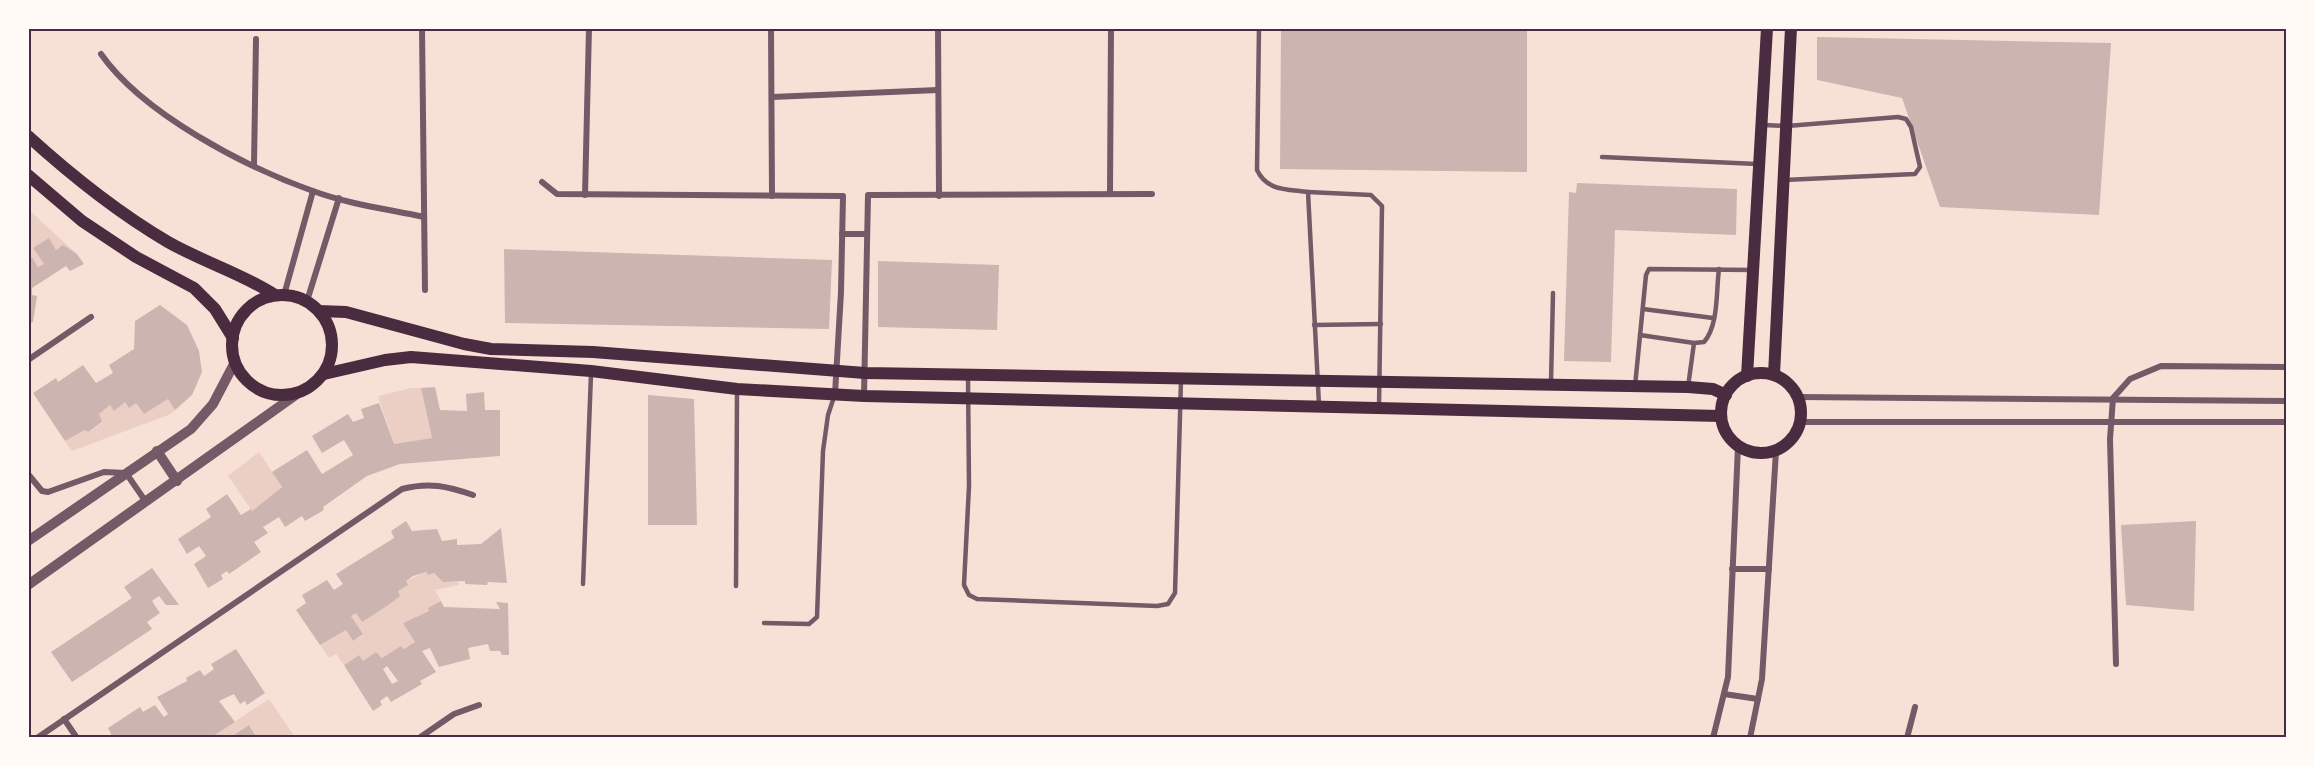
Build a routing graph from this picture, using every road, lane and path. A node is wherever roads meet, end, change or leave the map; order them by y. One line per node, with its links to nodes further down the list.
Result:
1 (422, 28): 30 (street)
2 (589, 28): 26 (street)
3 (771, 28): 12 (street)
4 (938, 28): 11 (street)
5 (1111, 28): 24 (street)
6 (1259, 28): 23 (lane)
7 (1767, 28): 13 (main road)
8 (1791, 28): 14 (main road)
9 (256, 39): 18 (street)
10 (101, 54): 18 (street)
11 (938, 90): 12 (street); 28 (street)
12 (772, 98): 27 (street)
13 (1763, 125): 14 (lane); 17 (main road)
14 (1787, 126): 20 (main road); 20 (lane)
15 (28, 136): 37 (main road)
16 (1602, 157): 17 (lane)
17 (1760, 164): 34 (main road)
18 (254, 165): 22 (street)
19 (28, 175): 46 (main road)
20 (1784, 180): 57 (main road)
21 (542, 182): 26 (street)
22 (313, 191): 29 (street); 37 (street)
23 (1308, 192): 43 (lane); 44 (lane)
24 (1110, 193): 25 (street); 28 (street)
25 (1152, 194)
26 (585, 195): 27 (street)
27 (772, 196): 31 (street)
28 (939, 196): 32 (street)
29 (339, 198): 30 (street); 38 (street)
30 (424, 216): 35 (street)
31 (842, 234): 32 (street); 53 (street)
32 (867, 234): 54 (street)
33 (1719, 269): 34 (lane); 39 (lane); 42 (lane)
34 (1753, 270): 58 (main road)
35 (425, 290)
36 (1553, 293): 62 (lane)
37 (279, 295): 38 (main road); 46 (main road)
38 (307, 301): 40 (main road)
39 (1643, 309): 42 (lane); 45 (lane)
40 (320, 311): 48 (main road); 55 (main road)
41 (90, 317): 49 (street)
42 (1713, 318): 47 (lane)
43 (1381, 324): 44 (lane); 61 (lane)
44 (1314, 325): 60 (lane)
45 (1640, 335): 47 (lane); 63 (lane)
46 (232, 338): 50 (main road)
47 (1694, 343): 64 (lane)
48 (593, 352): 52 (main road); 53 (main road)
49 (28, 360)
50 (235, 362): 66 (main road); 82 (street)
51 (2286, 367): 71 (street)
52 (591, 371): 55 (main road); 65 (main road); 92 (lane)
53 (836, 371): 54 (main road); 67 (street)
54 (865, 373): 56 (main road); 69 (street)
55 (324, 374): 66 (main road)
56 (968, 374): 59 (main road); 72 (lane)
57 (1774, 375): 58 (main road); 70 (main road)
58 (1748, 376): 68 (main road)
59 (1181, 377): 60 (main road); 74 (lane)
60 (1318, 380): 61 (main road); 75 (lane)
61 (1379, 380): 62 (main road); 76 (lane)
62 (1551, 384): 63 (main road)
63 (1635, 386): 64 (main road)
64 (1688, 387): 68 (main road)
65 (737, 389): 67 (main road); 94 (lane)
66 (297, 393): 86 (street)
67 (835, 394): 69 (main road); 95 (lane)
68 (1726, 395): 77 (main road)
69 (864, 396): 72 (main road)
70 (1798, 397): 71 (street); 79 (main road)
71 (2113, 398): 73 (street); 78 (street)
72 (968, 399): 74 (main road); 74 (lane)
73 (2286, 401)
74 (1180, 403): 75 (main road)
75 (1319, 407): 76 (main road)
76 (1379, 408): 77 (main road)
77 (1721, 416): 81 (main road)
78 (2111, 420): 79 (street); 80 (street); 96 (street)
79 (1800, 422): 83 (main road)
80 (2286, 422)
81 (1738, 446): 83 (main road); 90 (street)
82 (158, 451): 84 (street); 86 (street)
83 (1776, 451): 91 (street)
84 (126, 473): 85 (street); 88 (street); 89 (street)
85 (28, 474)
86 (177, 481): 88 (street)
87 (473, 495): 101 (street)
88 (146, 502): 93 (street)
89 (28, 541)
90 (1732, 569): 91 (street); 97 (street)
91 (1769, 569): 98 (street)
92 (583, 584)
93 (28, 585)
94 (736, 586)
95 (764, 623)
96 (2116, 664)
97 (1724, 694): 98 (street); 105 (street)
98 (1758, 699): 106 (street)
99 (479, 705): 104 (street)
100 (1915, 707): 107 (street)
101 (64, 719): 102 (street); 103 (street)
102 (37, 738)
103 (76, 738)
104 (419, 738)
105 (1713, 738)
106 (1750, 738)
107 (1907, 738)

